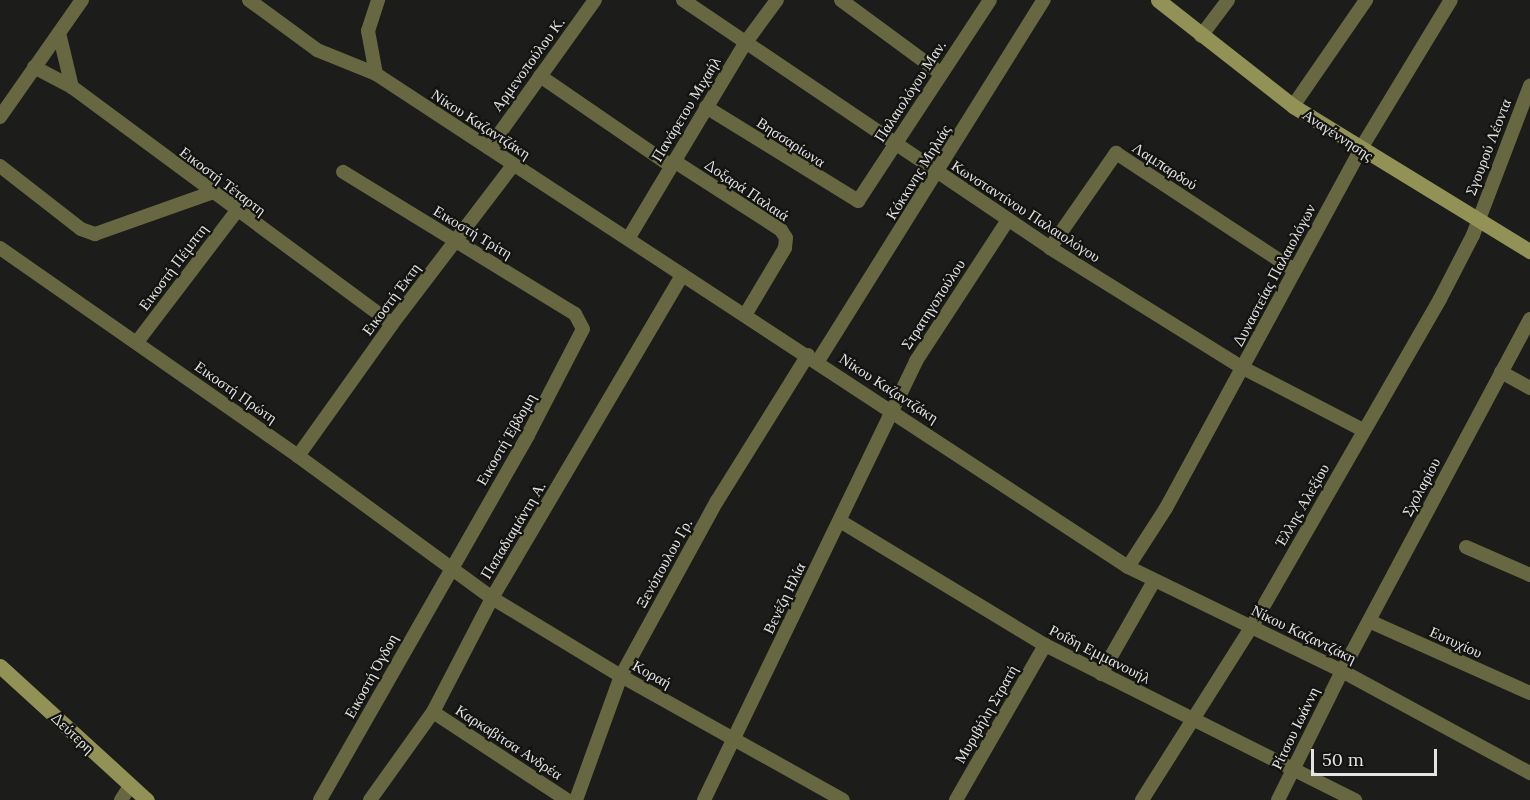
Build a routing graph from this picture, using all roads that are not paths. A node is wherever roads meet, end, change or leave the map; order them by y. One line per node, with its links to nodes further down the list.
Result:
1 (82, 0): 14 (street)
2 (249, 0): 19 (street, Νίκου Καζαντζάκη)
3 (378, 0): 19 (street)
4 (595, 0): 20 (street, Αρμενοπούλου Κ.)
5 (683, 0): 16 (street, Κωνσταντίνου Παλαιολόγου)
6 (777, 0): 16 (street, Πανάρετου Μιχαήλ)
7 (990, 0): 18 (street, Παλαιολόγου Μαν.)
8 (1044, 0): 33 (street, Κόκκινης Μηλιάς)
9 (1158, 0): 15 (street, Αναγέννησης)
10 (1228, 0): 15 (street)
11 (1366, 0): 23 (street)
12 (1451, 0): 28 (street, Δυναστείας Παλαιολόγων)
13 (850, 2): 18 (street)
14 (59, 33): 17 (street); 22 (street)
15 (1201, 36): 23 (street, Αναγέννησης)
16 (746, 42): 24 (street, Πανάρετου Μιχαήλ); 26 (street, Κωνσταντίνου Παλαιολόγου)
17 (34, 67): 22 (street, Εικοστή Τέταρτη); 25 (street)
18 (940, 73): 26 (street, Παλαιολόγου Μαν.)
19 (376, 74): 27 (street, Νίκου Καζαντζάκη)
20 (540, 76): 27 (street, Αρμενοπούλου Κ.); 29 (street, Δοξαρά Παλαιά)
21 (1530, 86): 38 (street, Σγουρού Λέοντα)
22 (72, 87): 34 (street, Εικοστή Τέταρτη)
23 (1293, 106): 28 (street, Αναγέννησης)
24 (706, 107): 29 (street, Πανάρετου Μιχαήλ); 35 (street, Βησσαρίωνα)
25 (0, 117)
26 (895, 143): 33 (street, Κωνσταντίνου Παλαιολόγου); 35 (street, Παλαιολόγου Μαν.)
27 (489, 148): 30 (street, Νίκου Καζαντζάκη)
28 (1360, 150): 38 (street, Αναγέννησης); 44 (street, Δυναστείας Παλαιολόγων)
29 (673, 164): 39 (street, Πανάρετου Μιχαήλ); 46 (street, Δοξαρά Παλαιά)
30 (513, 165): 39 (street, Νίκου Καζαντζάκη); 40 (street, Εικοστή Έκτη)
31 (0, 166): 34 (street)
32 (344, 172): 40 (street, Εικοστή Τρίτη)
33 (938, 173): 37 (street, Κωνσταντίνου Παλαιολόγου); 51 (street, Κόκκινης Μηλιάς)
34 (211, 193): 36 (street, Εικοστή Τέταρτη)
35 (858, 201)
36 (236, 212): 48 (street, Εικοστή Τέταρτη); 50 (street, Εικοστή Πέμπτη)
37 (1008, 220): 42 (street, Κωνσταντίνου Παλαιολόγου); 55 (street, Στρατηγοπούλου)
38 (1479, 220): 43 (street, Αναγέννησης); 56 (street, Έλλης Αλεξίου)
39 (627, 239): 45 (street, Νίκου Καζαντζάκη)
40 (457, 241): 48 (street, Εικοστή Έκτη); 49 (street, Εικοστή Τρίτη)
41 (0, 248): 50 (street, Εικοστή Πρώτη)
42 (1050, 248): 44 (street, Λαμπαρδού); 52 (street, Κωνσταντίνου Παλαιολόγου)
43 (1530, 251)
44 (1294, 270): 52 (street, Δυναστείας Παλαιολόγων)
45 (682, 274): 46 (street, Νίκου Καζαντζάκη); 64 (street, Παπαδιαμάντη Α.)
46 (745, 315): 51 (street, Νίκου Καζαντζάκη)
47 (1530, 319): 53 (street, Σχολαρίου)
48 (392, 324): 57 (street, Εικοστή Έκτη)
49 (582, 324): 60 (street, Εικοστή Έβδομη)
50 (137, 342): 57 (street, Εικοστή Πρώτη)
51 (813, 358): 55 (street, Νίκου Καζαντζάκη); 71 (street, Ξενόπουλου Γρ.)
52 (1243, 368): 56 (street, Κωνσταντίνου Παλαιολόγου); 61 (street, Δυναστείας Παλαιολόγων)
53 (1501, 372): 54 (street); 65 (street, Σχολαρίου)
54 (1530, 388)
55 (892, 409): 58 (street, Βενέζη Ηλία); 61 (street, Νίκου Καζαντζάκη)
56 (1363, 430): 66 (street, Έλλης Αλεξίου)
57 (298, 456): 60 (street, Εικοστή Πρώτη)
58 (840, 521): 67 (street, Ροΐδη Εμμανουήλ); 75 (street, Βενέζη Ηλία)
59 (1466, 547): 62 (street)
60 (450, 567): 64 (street, Κοραή); 81 (street, Εικοστή Όγδοη)
61 (1128, 567): 63 (street, Νίκου Καζαντζάκη)
62 (1530, 575)
63 (1154, 581): 66 (street, Νίκου Καζαντζάκη); 70 (street)
64 (492, 598): 71 (street, Κοραή); 73 (street, Παπαδιαμάντη Α.)
65 (1369, 621): 69 (street, Σχολαρίου); 72 (street, Ευτυχίου)
66 (1252, 626): 69 (street, Νίκου Καζαντζάκη); 74 (street, Έλλης Αλεξίου)
67 (1045, 645): 70 (street, Ροΐδη Εμμανουήλ); 87 (street, Μυριβήλη Στρατή)
68 (0, 666): 78 (street, Δεύτερη)
69 (1342, 670): 76 (street, Ρίτσου Ιωάννη); 77 (street, Νίκου Καζαντζάκη)
70 (1101, 674): 74 (street, Ροΐδη Εμμανουήλ)
71 (621, 676): 75 (street, Κοραή); 84 (street, Ξενόπουλου Γρ.)
72 (1530, 693)
73 (433, 712): 82 (street, Παπαδιαμάντη Α.); 83 (street, Καρκαβίτσα Ανδρέα)
74 (1193, 719): 76 (street, Ροΐδη Εμμανουήλ); 88 (street, Έλλης Αλεξίου)
75 (733, 739): 85 (street, Βενέζη Ηλία); 86 (street, Κοραή)
76 (1293, 768): 89 (street, Ρίτσου Ιωάννη); 90 (street, Ροΐδη Εμμανουήλ)
77 (1530, 773)
78 (130, 786): 79 (street); 80 (street, Δεύτερη)
79 (121, 800)
80 (147, 800)
81 (320, 800)
82 (370, 800)
83 (567, 800)
84 (576, 800)
85 (704, 800)
86 (843, 800)
87 (956, 800)
88 (1142, 800)
89 (1278, 800)
90 (1355, 800)

